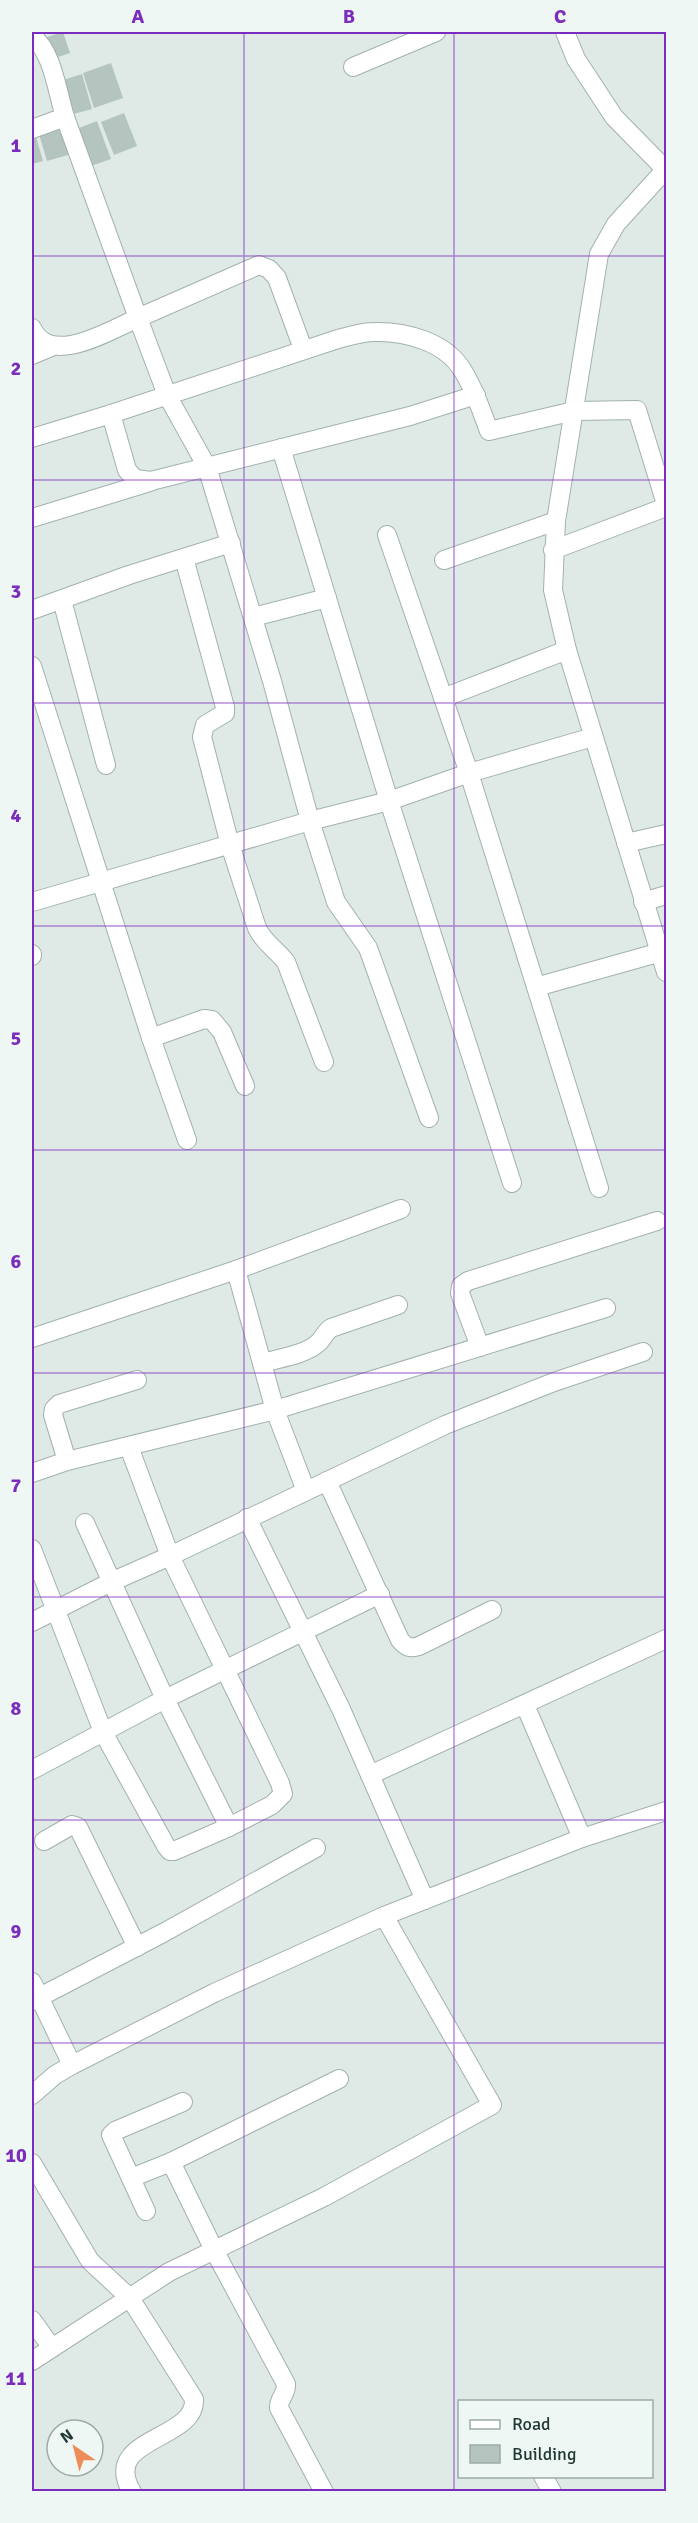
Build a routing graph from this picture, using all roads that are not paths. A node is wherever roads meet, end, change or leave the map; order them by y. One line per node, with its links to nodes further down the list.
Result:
1 (436, 32): 4 (street)
2 (565, 32): 7 (street)
3 (32, 36): 5 (street)
4 (353, 67)
5 (65, 117): 6 (street); 8 (street)
6 (32, 129)
7 (666, 170): 15 (street)
8 (138, 318): 10 (street); 11 (street); 13 (street)
9 (32, 328): 10 (street)
10 (51, 347): 12 (street)
11 (303, 349): 13 (street); 14 (street)
12 (32, 355)
13 (167, 395): 16 (street); 19 (street)
14 (476, 395): 15 (street); 18 (street)
15 (574, 411): 21 (street); 23 (street)
16 (111, 414): 17 (street); 20 (street)
17 (32, 438)
18 (281, 448): 19 (street); 29 (street)
19 (207, 467): 20 (street); 25 (street)
20 (151, 482): 22 (street)
21 (666, 506): 26 (street)
22 (32, 518)
23 (556, 520): 26 (street); 28 (street)
24 (387, 535): 35 (street)
25 (231, 543): 27 (street); 32 (street)
26 (554, 550): 33 (street)
27 (184, 558): 30 (street); 43 (street)
28 (444, 560)
29 (327, 598): 32 (street); 39 (street)
30 (62, 600): 31 (street); 37 (street)
31 (32, 610)
32 (253, 617): 40 (street)
33 (567, 650): 35 (street); 36 (street)
34 (32, 666): 44 (street)
35 (443, 698): 38 (street)
36 (593, 737): 38 (street); 42 (street)
37 (106, 765)
38 (468, 773): 39 (street); 50 (street)
39 (389, 801): 40 (street); 56 (street)
40 (310, 821): 43 (street); 54 (street)
41 (666, 834): 42 (street)
42 (626, 843): 47 (street)
43 (230, 845): 44 (street); 52 (street)
44 (101, 881): 46 (street); 51 (street)
45 (666, 895): 47 (street)
46 (32, 902)
47 (643, 902): 48 (street)
48 (661, 952): 49 (street); 50 (street)
49 (666, 972)
50 (536, 987): 57 (street)
51 (151, 1038): 53 (street); 55 (street)
52 (324, 1062)
53 (245, 1086)
54 (429, 1118)
55 (187, 1140)
56 (512, 1183)
57 (599, 1188)
58 (401, 1209): 60 (street)
59 (657, 1221): 64 (street)
60 (236, 1270): 63 (street); 66 (street)
61 (398, 1305): 66 (street)
62 (606, 1308): 64 (street)
63 (32, 1338)
64 (480, 1347): 68 (street)
65 (643, 1352): 72 (street)
66 (262, 1363): 68 (street)
67 (137, 1380): 70 (street)
68 (274, 1410): 69 (street); 73 (street)
69 (129, 1447): 70 (street); 77 (street)
70 (67, 1461): 71 (street)
71 (32, 1473)
72 (327, 1481): 73 (street); 79 (street)
73 (306, 1491): 74 (street)
74 (247, 1518): 77 (street); 83 (street)
75 (85, 1523): 78 (street)
76 (32, 1549): 80 (street)
77 (170, 1556): 78 (street); 85 (street)
78 (111, 1582): 80 (street); 86 (street)
79 (380, 1594): 81 (street); 83 (street)
80 (56, 1610): 82 (street); 88 (street)
81 (492, 1610)
82 (32, 1622)
83 (303, 1631): 85 (street); 90 (street)
84 (666, 1640): 87 (street)
85 (224, 1669): 86 (street); 92 (street)
86 (165, 1699): 88 (street); 92 (street)
87 (525, 1705): 90 (street); 93 (street)
88 (103, 1732): 89 (street); 92 (street)
89 (32, 1770)
90 (370, 1775): 96 (street)
91 (666, 1811): 93 (street)
92 (229, 1827)
93 (582, 1838): 96 (street)
94 (44, 1841): 98 (street)
95 (316, 1848): 98 (street)
96 (425, 1900): 97 (street)
97 (384, 1916): 100 (street); 108 (street)
98 (137, 1947): 99 (street)
99 (34, 1994): 100 (street)
100 (72, 2065): 102 (street)
101 (339, 2079): 104 (street)
102 (32, 2095)
103 (183, 2102): 106 (street)
104 (171, 2162): 106 (street); 108 (street)
105 (32, 2163): 109 (street)
106 (131, 2178): 107 (street)
107 (146, 2211)
108 (214, 2250): 109 (street); 115 (street)
109 (130, 2298): 111 (street); 114 (street)
110 (32, 2320): 111 (street)
111 (52, 2348): 112 (street)
112 (32, 2361)
113 (544, 2478): 116 (street)
114 (132, 2492)
115 (324, 2492)
116 (552, 2492)

